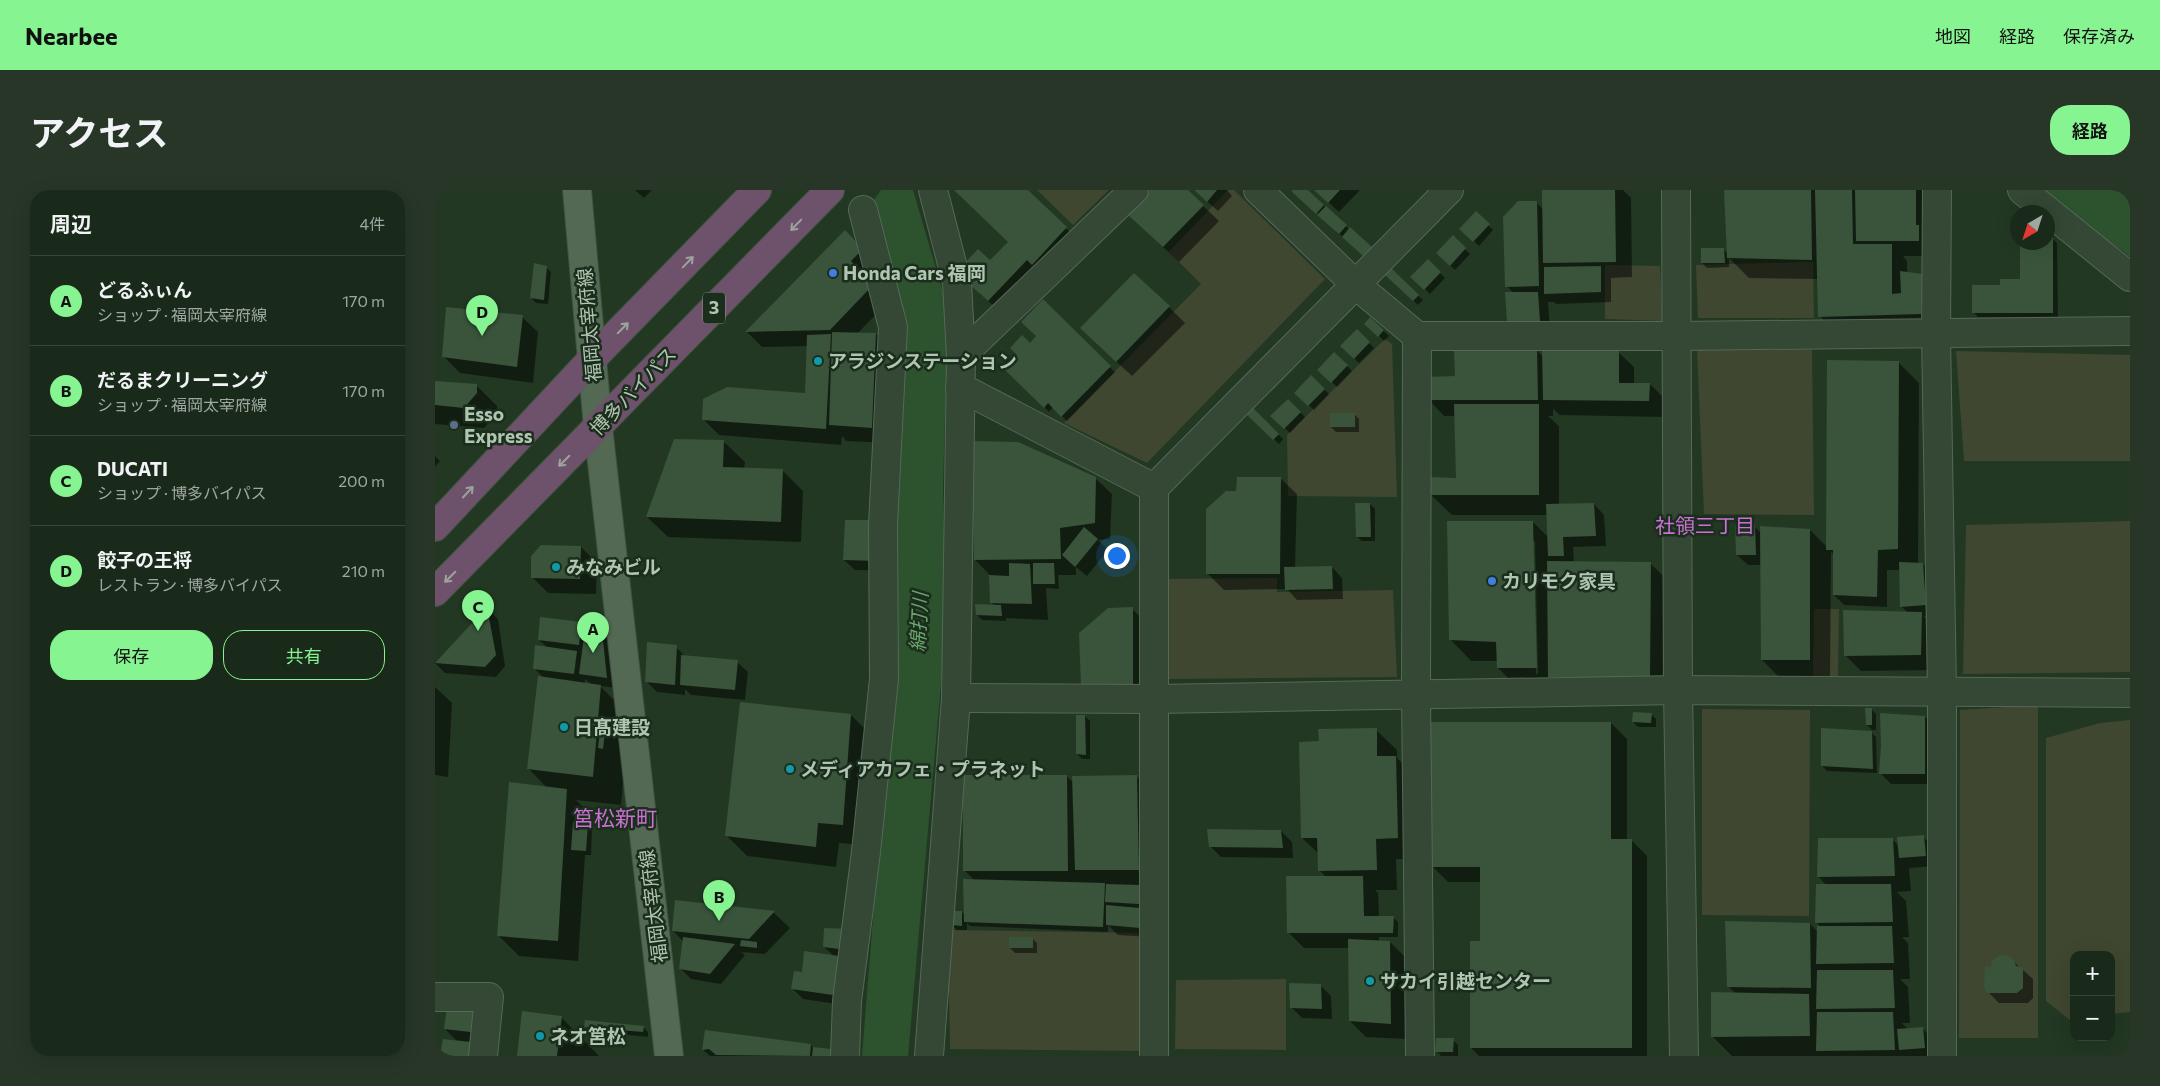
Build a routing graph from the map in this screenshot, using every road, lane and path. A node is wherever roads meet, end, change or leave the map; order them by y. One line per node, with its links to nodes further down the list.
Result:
1 (577, 190): 19 (main road, 福岡太宰府線)
2 (757, 190): 19 (highway, one-way to 2)
3 (830, 190): 21 (highway, 博多バイパス / 3, one-way to 21)
4 (933, 190): 18 (street)
5 (1134, 190): 18 (street)
6 (1258, 190): 13 (street)
7 (1449, 190): 13 (street)
8 (1676, 190): 17 (street)
9 (1937, 190): 15 (street)
10 (2022, 190): 12 (street)
11 (863, 210): 34 (street)
12 (2130, 277)
13 (1355, 284): 16 (street); 22 (street)
14 (2130, 330): 15 (street)
15 (1936, 334): 17 (street); 26 (street)
16 (1417, 336): 17 (street); 28 (street)
17 (1678, 336): 25 (street)
18 (961, 356): 20 (street)
19 (592, 359): 21 (main road, 福岡太宰府線); 23 (highway, one-way to 19)
20 (960, 387): 22 (street); 29 (street)
21 (598, 427): 24 (highway, 博多バイパス / 3, one-way to 24); 33 (main road, 福岡太宰府線)
22 (1154, 488): 30 (street)
23 (435, 527)
24 (435, 592)
25 (1677, 690): 26 (street); 28 (street); 38 (street)
26 (1942, 692): 27 (street); 39 (street)
27 (2130, 693)
28 (1416, 694): 30 (street); 37 (street)
29 (956, 698): 30 (street); 35 (street)
30 (1154, 699): 36 (street)
31 (435, 997): 32 (street)
32 (483, 1056)
33 (669, 1056)
34 (845, 1056)
35 (929, 1056)
36 (1154, 1056)
37 (1420, 1056)
38 (1684, 1056)
39 (1942, 1056)

